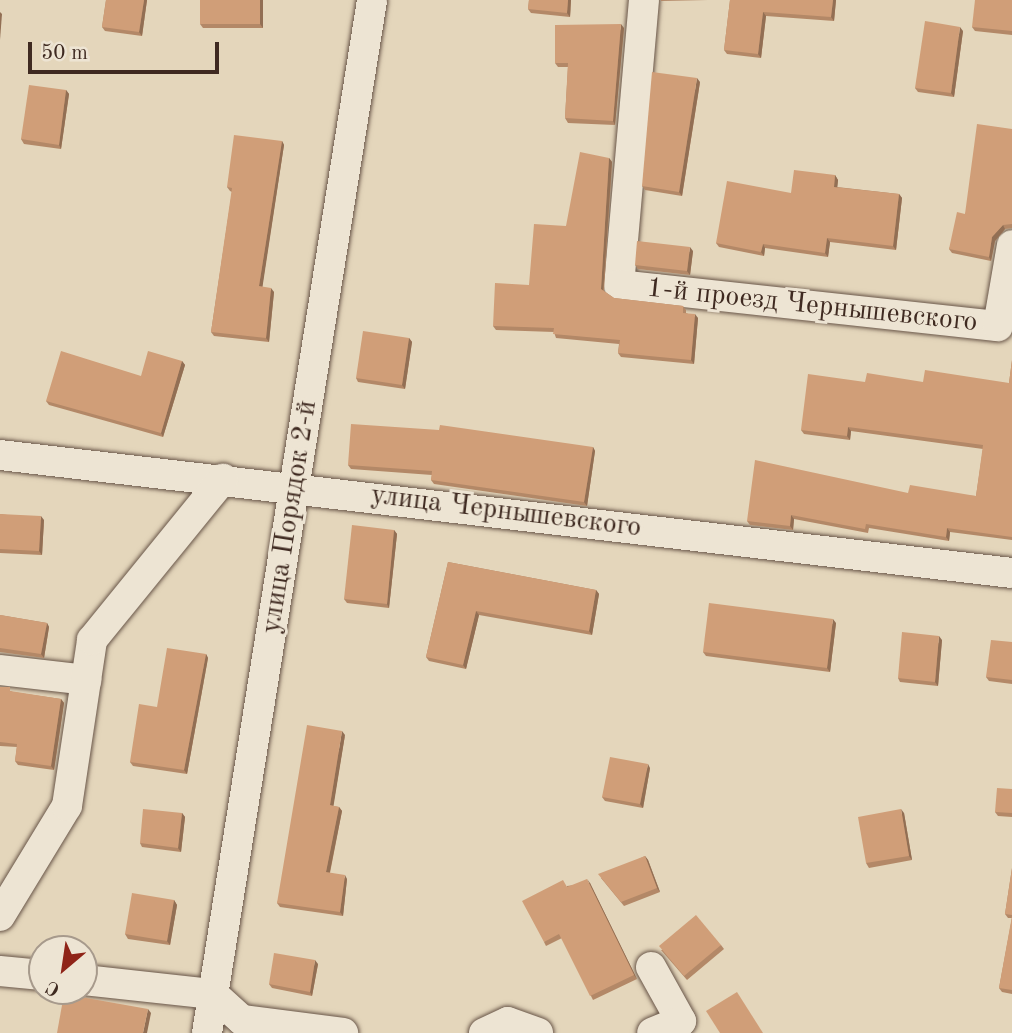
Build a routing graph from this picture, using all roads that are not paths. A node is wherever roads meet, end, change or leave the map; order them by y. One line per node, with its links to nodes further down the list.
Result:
1 (372, 0): 6 (street, улица Порядок 2-й)
2 (644, 0): 3 (street, 1-й проезд Чернышевского)
3 (1012, 245)
4 (0, 455): 5 (street, улица Чернышевского)
5 (223, 479): 6 (street, улица Чернышевского); 9 (street)
6 (295, 486): 7 (street, улица Чернышевского); 15 (street, улица Порядок 2-й)
7 (1012, 573)
8 (0, 670): 9 (street)
9 (86, 680): 10 (street)
10 (0, 916)
11 (651, 967): 20 (street)
12 (0, 971): 13 (street)
13 (28, 974)
14 (98, 982): 15 (street)
15 (213, 994): 16 (street, улица Порядок 2-й); 17 (street)
16 (207, 1033)
17 (343, 1033)
18 (484, 1033): 19 (street)
19 (538, 1033)
20 (652, 1033)

